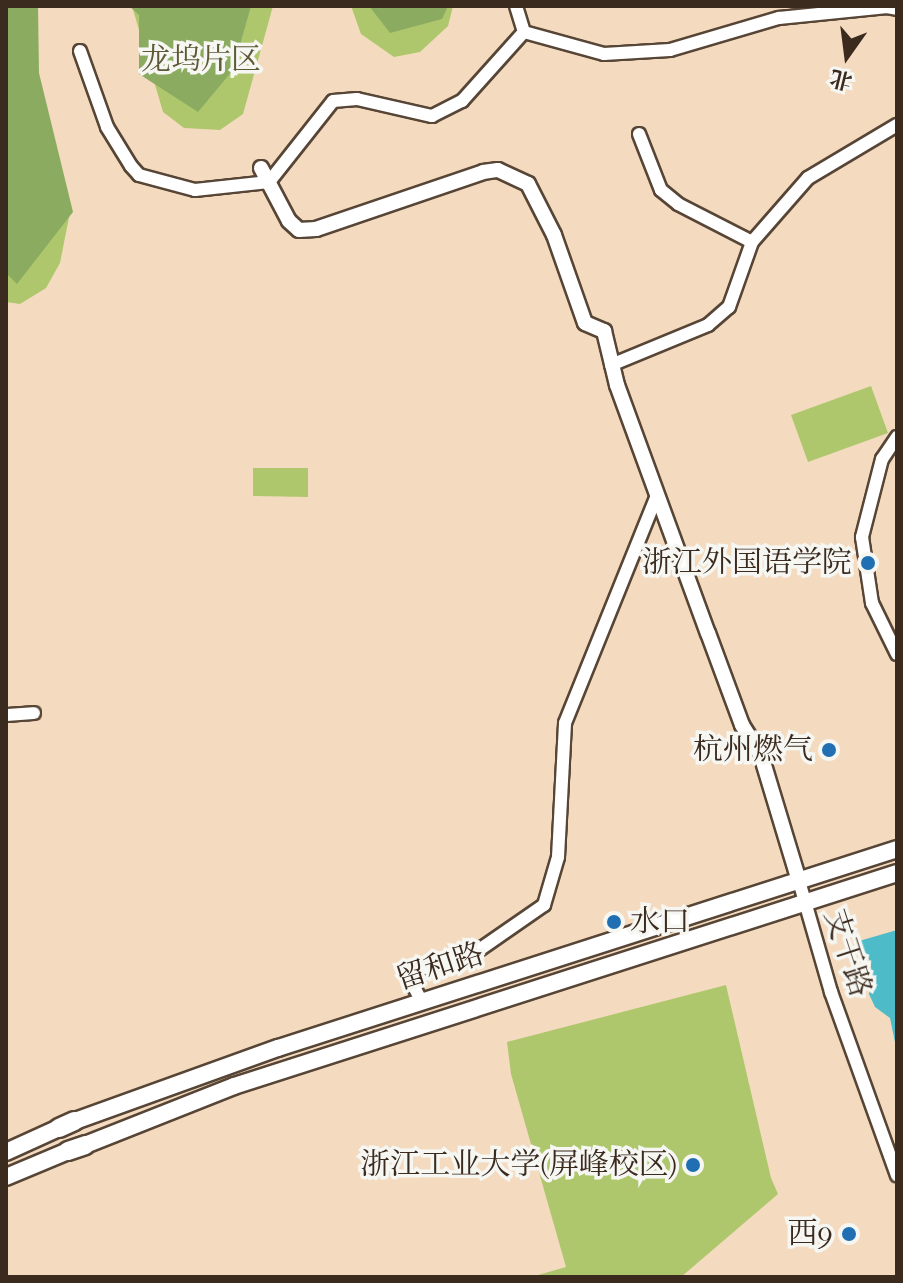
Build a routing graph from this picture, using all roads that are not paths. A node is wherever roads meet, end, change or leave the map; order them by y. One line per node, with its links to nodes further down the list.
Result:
1 (516, 6): 3 (street)
2 (897, 9): 3 (street)
3 (524, 32): 7 (street)
4 (80, 51): 7 (street)
5 (897, 125): 8 (street)
6 (639, 134): 8 (street)
7 (265, 175): 9 (street)
8 (752, 242): 9 (street)
9 (611, 365): 11 (street)
10 (897, 437): 12 (street)
11 (657, 495): 17 (street); 19 (street)
12 (897, 654)
13 (34, 713): 14 (street)
14 (6, 715)
15 (897, 849): 17 (main road, 留和路)
16 (897, 873): 18 (main road, 留和路)
17 (799, 881): 18 (street, 支干路); 19 (main road, 留和路)
18 (804, 903): 21 (street, 支干路); 23 (main road, 留和路)
19 (422, 1002): 20 (main road, 留和路)
20 (6, 1152)
21 (893, 1154): 22 (street, 支干路)
22 (897, 1175)
23 (6, 1177)

